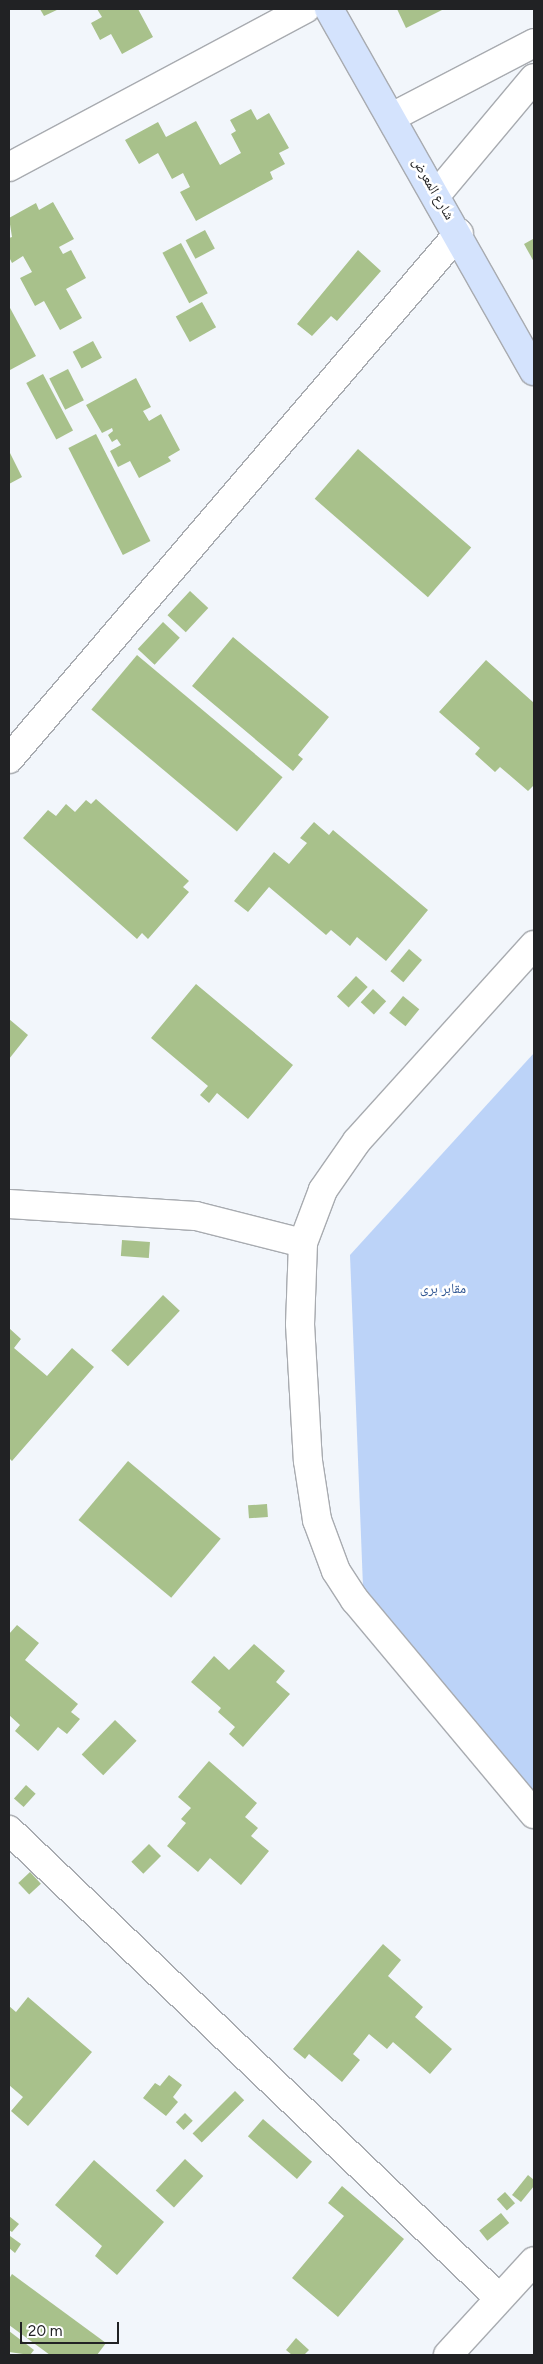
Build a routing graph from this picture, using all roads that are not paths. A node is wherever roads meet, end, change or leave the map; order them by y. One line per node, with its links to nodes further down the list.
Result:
1 (305, 9): 6 (street)
2 (329, 9): 5 (main road, شارع المعرض)
3 (534, 43): 5 (street)
4 (534, 78): 7 (street)
5 (392, 117): 7 (main road, شارع المعرض)
6 (9, 167)
7 (437, 194): 8 (main road, شارع المعرض)
8 (459, 233): 9 (main road, شارع المعرض); 10 (street)
9 (534, 371)
10 (9, 759)
11 (534, 945): 13 (street)
12 (9, 1204): 13 (street)
13 (304, 1243): 14 (street)
14 (534, 1814)
15 (9, 1830): 17 (street)
16 (534, 2261): 17 (street)
17 (499, 2298): 18 (street)
18 (448, 2355)

